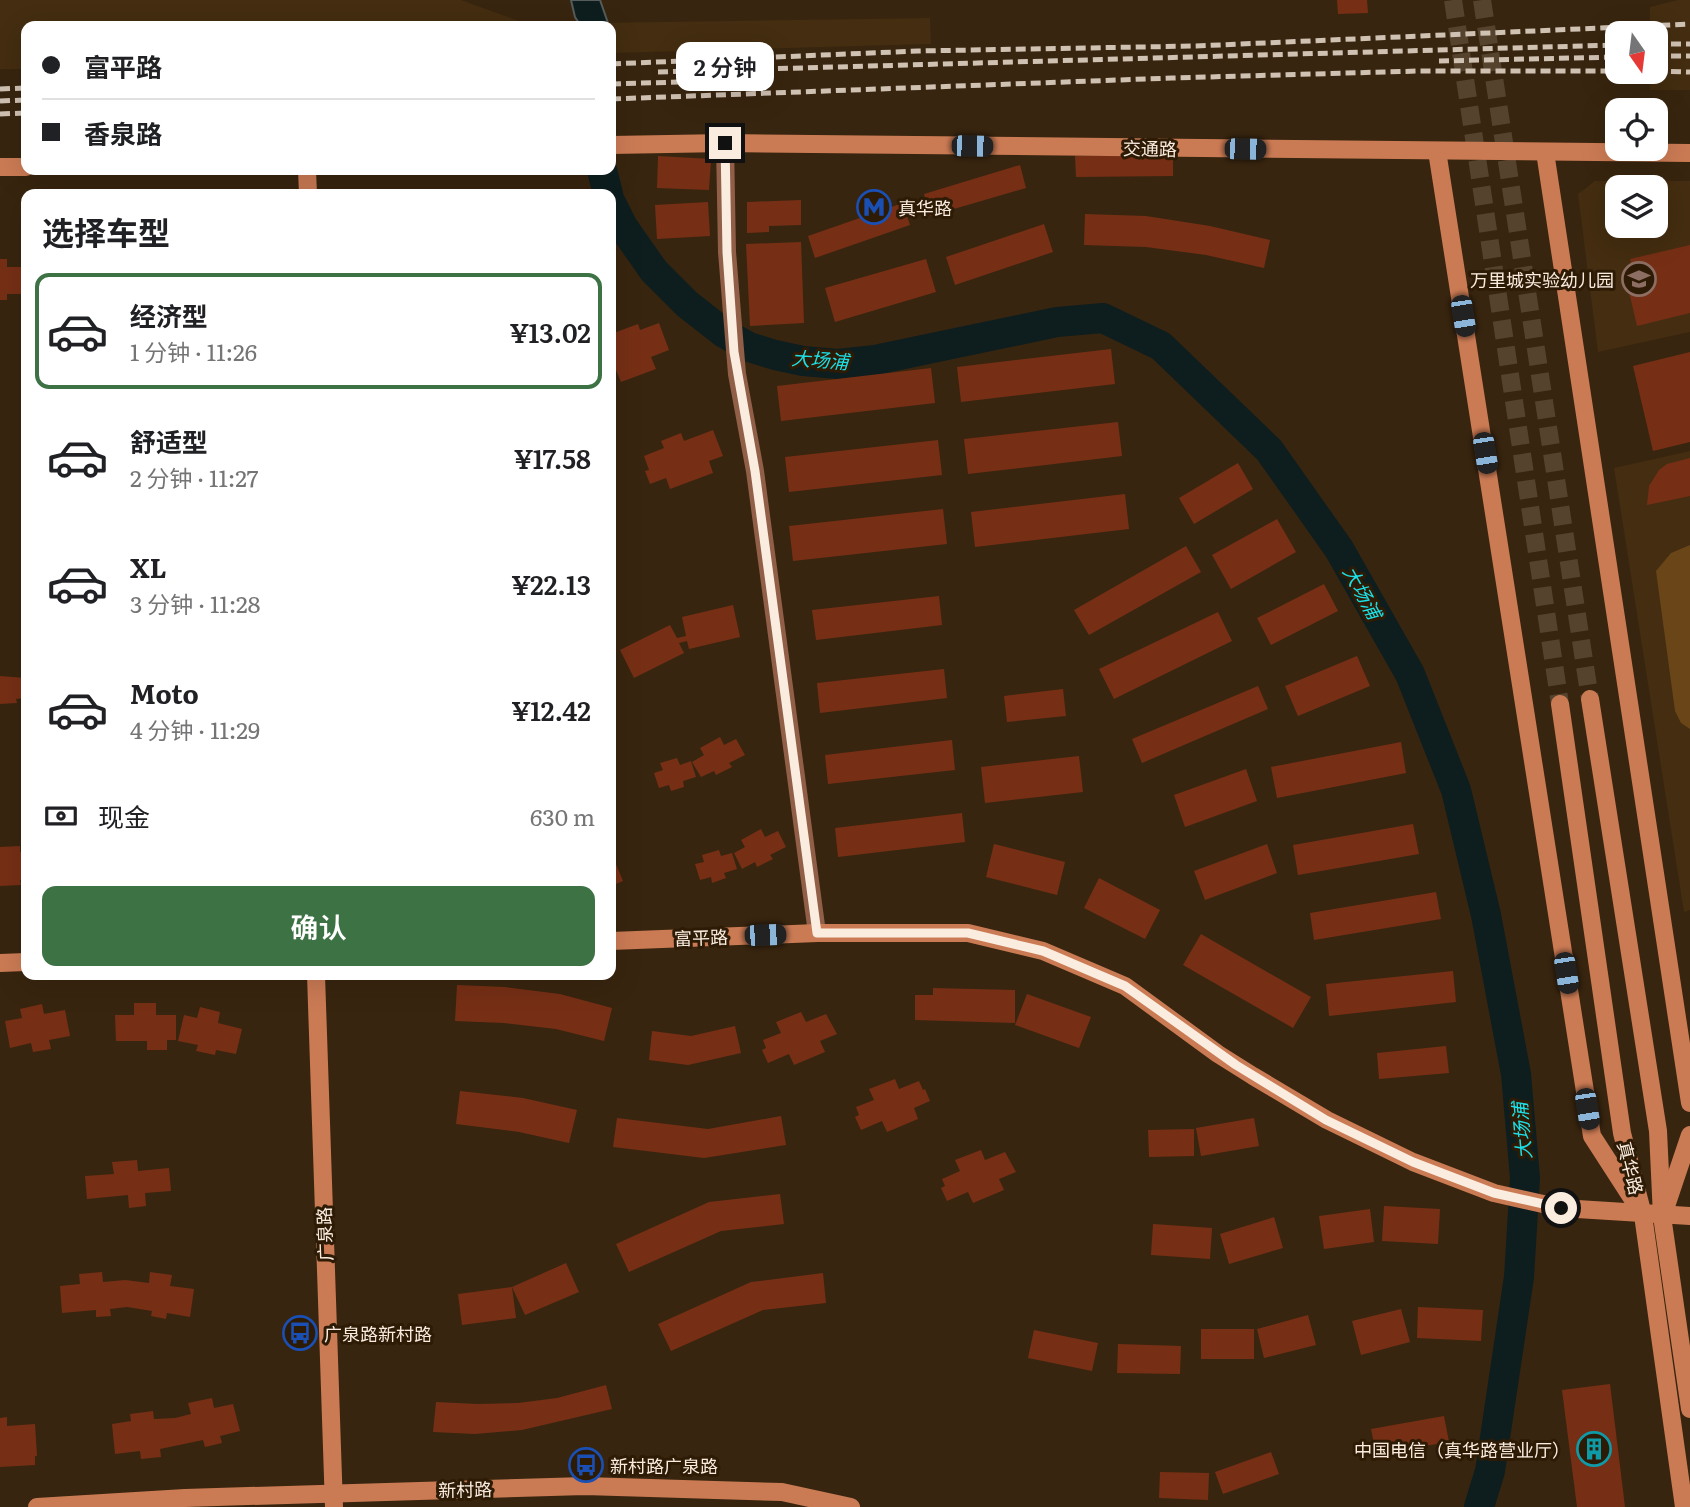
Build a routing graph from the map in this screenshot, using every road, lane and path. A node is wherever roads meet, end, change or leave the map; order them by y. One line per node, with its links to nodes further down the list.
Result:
1 (725, 143): 2 (main road, 交通路); 3 (main road, 交通路); 10 (street)
2 (616, 145)
3 (1437, 151): 4 (main road, 交通路); 17 (main road)
4 (1545, 152): 5 (main road, 交通路); 15 (main road)
5 (1690, 153)
6 (0, 167): 7 (main road)
7 (21, 167)
8 (1590, 699): 18 (main road, 真华路)
9 (1560, 704): 17 (main road, 真华路)
10 (817, 933): 11 (main road, 富平路); 17 (main road, 富平路)
11 (616, 941)
12 (0, 962): 13 (main road)
13 (21, 962)
14 (316, 980): 21 (main road, 广泉路)
15 (1690, 1103)
16 (1690, 1135): 18 (main road)
17 (1643, 1215): 18 (main road, 富平路); 24 (main road, 真华路)
18 (1662, 1216): 19 (main road, 富平路); 20 (main road, 真华路)
19 (1690, 1216)
20 (1690, 1409)
21 (333, 1500): 22 (main road, 新村路); 23 (main road, 新村路)
22 (37, 1507)
23 (851, 1507)
24 (1684, 1507)

